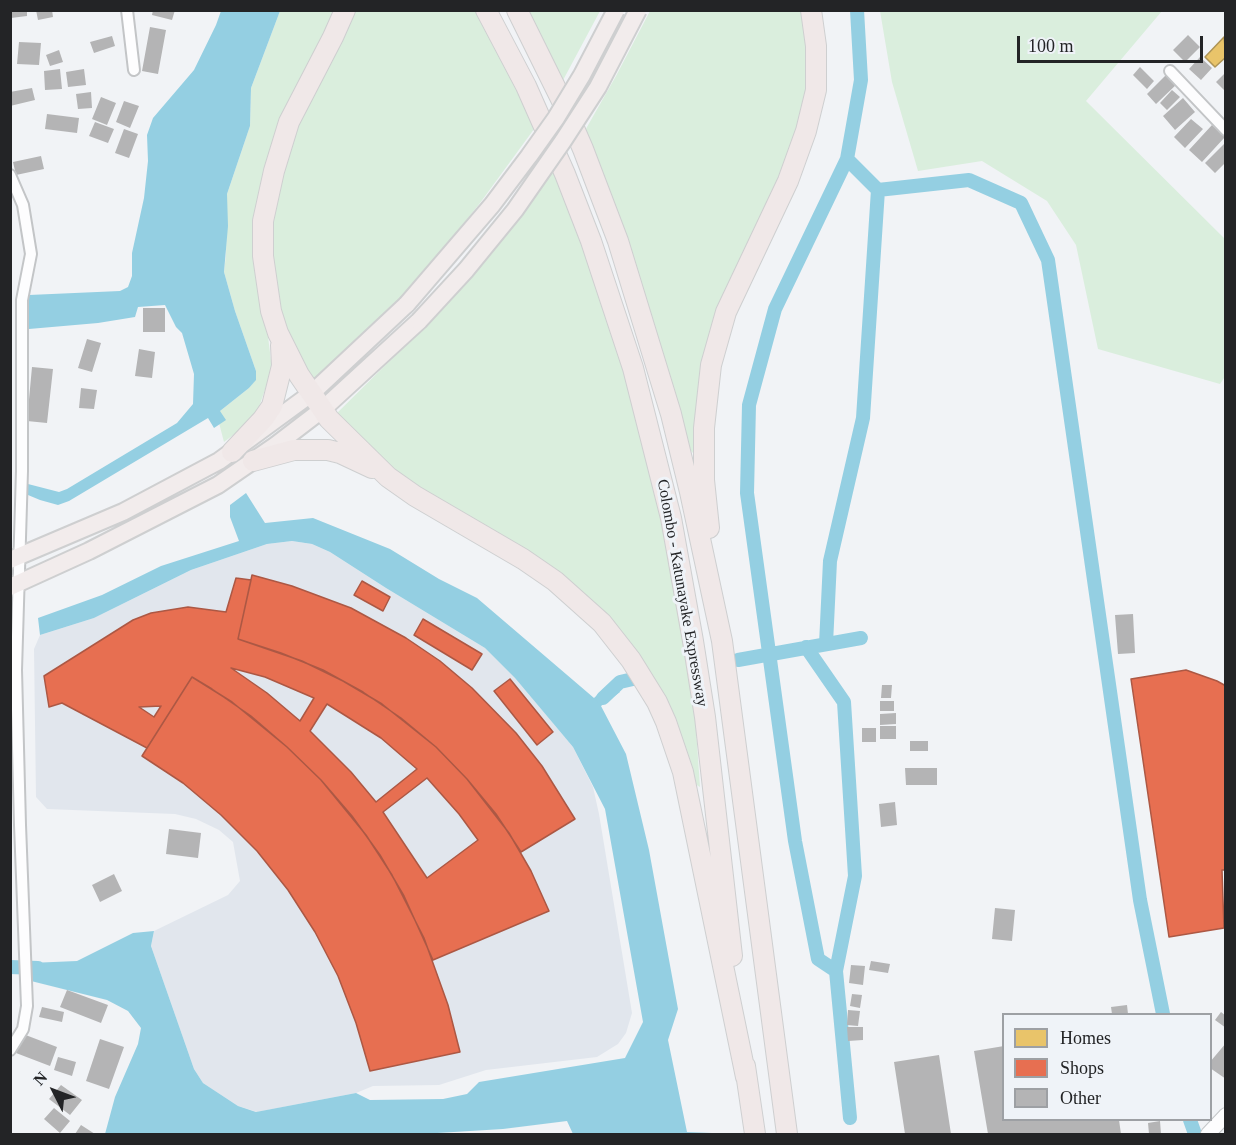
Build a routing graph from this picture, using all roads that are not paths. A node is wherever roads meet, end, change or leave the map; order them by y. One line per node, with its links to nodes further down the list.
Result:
1 (127, 10): 8 (street)
2 (345, 10): 13 (highway)
3 (486, 10): 22 (highway, Colombo - Katunayake Expressway)
4 (517, 10): 20 (highway, Colombo - Katunayake Expressway)
5 (615, 10): 14 (highway, bridge)
6 (638, 10): 14 (highway, bridge)
7 (811, 10): 20 (highway)
8 (134, 70)
9 (1170, 71): 10 (street)
10 (1226, 130)
11 (10, 176): 12 (street)
12 (16, 300): 18 (street)
13 (278, 333): 14 (highway); 15 (highway)
14 (317, 401): 15 (highway); 16 (highway); 17 (highway)
15 (232, 452): 18 (highway)
16 (253, 461): 17 (highway); 19 (highway)
17 (388, 477): 22 (highway)
18 (16, 558): 19 (street)
19 (15, 586): 21 (street)
20 (722, 641): 25 (highway, Colombo - Katunayake Expressway)
21 (10, 1050)
22 (746, 1077): 24 (highway, Colombo - Katunayake Expressway)
23 (1226, 1115): 26 (street)
24 (755, 1134)
25 (787, 1134)
26 (1208, 1134)

